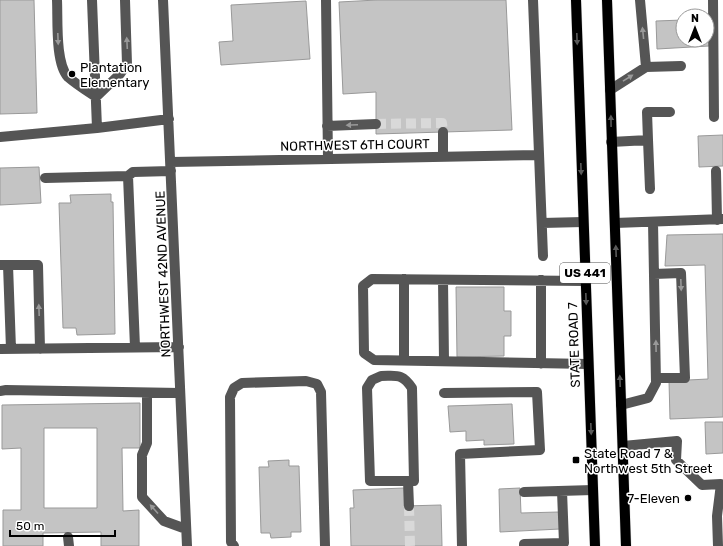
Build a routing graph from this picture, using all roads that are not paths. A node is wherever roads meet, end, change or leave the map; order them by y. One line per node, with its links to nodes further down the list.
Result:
1 (57, 0): 16 (street, one-way to 16)
2 (92, 0): 16 (street)
3 (125, 0): 16 (street, one-way to 3)
4 (163, 0): 19 (street, NORTHWEST 42ND AVENUE)
5 (326, 0): 21 (street)
6 (533, 0): 27 (street)
7 (576, 0): 36 (main road, STATE ROAD 7 / US 441, one-way to 36)
8 (607, 0): 15 (main road, US 441)
9 (640, 0): 14 (street, one-way to 9)
10 (713, 0): 11 (street)
11 (718, 33): 12 (street)
12 (718, 65): 18 (street)
13 (681, 66): 14 (street)
14 (646, 67): 15 (street, one-way to 14)
15 (610, 90): 26 (main road, US 441, one-way to 15)
16 (96, 97): 22 (street)
17 (670, 112): 25 (street)
18 (714, 117)
19 (169, 119): 22 (street); 30 (street, NORTHWEST 42ND AVENUE)
20 (376, 124): 21 (street, one-way to 21)
21 (327, 126): 29 (street)
22 (97, 128): 24 (street)
23 (443, 132): 28 (street)
24 (0, 138)
25 (648, 140): 26 (street); 34 (street)
26 (611, 142): 39 (main road, US 441)
27 (539, 155): 28 (street, NORTHWEST 6TH COURT); 38 (street)
28 (443, 156): 29 (street, NORTHWEST 6TH COURT)
29 (328, 159): 30 (street, NORTHWEST 6TH COURT)
30 (171, 167): 32 (street, NORTHWEST 6TH COURT); 47 (street, NORTHWEST 42ND AVENUE)
31 (716, 171): 35 (street)
32 (128, 176): 33 (street, NORTHWEST 6TH COURT); 48 (street)
33 (44, 178)
34 (650, 189)
35 (720, 220): 37 (street)
36 (583, 222): 38 (street); 46 (main road, STATE ROAD 7 / US 441)
37 (652, 222): 39 (street); 42 (street)
38 (542, 223): 40 (street)
39 (615, 223): 61 (main road, US 441, one-way to 39)
40 (543, 256)
41 (4, 265): 50 (street); 51 (street, one-way to 41)
42 (654, 274): 56 (street, one-way to 42); 56 (street, one-way to 56)
43 (404, 279): 44 (street); 52 (street); 52 (street)
44 (443, 280): 45 (street); 53 (street)
45 (540, 280): 46 (street); 54 (street)
46 (585, 280): 55 (main road, STATE ROAD 7 / US 441, one-way to 55)
47 (178, 346): 48 (street); 59 (street, NORTHWEST 42ND AVENUE)
48 (135, 347): 51 (street)
49 (0, 349): 50 (street)
50 (10, 349): 51 (street)
51 (40, 349)
52 (404, 361): 53 (street)
53 (444, 361): 54 (street)
54 (541, 364): 55 (street)
55 (588, 364): 64 (main road, STATE ROAD 7 / US 441, one-way to 64)
56 (656, 378): 61 (street)
57 (0, 391): 58 (street)
58 (147, 392): 59 (street); 68 (street, one-way to 58)
59 (180, 392): 68 (street, NORTHWEST 42ND AVENUE)
60 (444, 393): 72 (street)
61 (621, 405): 62 (main road, US 441)
62 (623, 446): 75 (main road, US 441); 76 (street)
63 (408, 481): 63 (street); 67 (street)
64 (593, 490): 65 (street); 74 (main road, STATE ROAD 7 / US 441)
65 (562, 491): 66 (street); 73 (street)
66 (524, 492)
67 (409, 506)
68 (186, 529): 69 (street, NORTHWEST 42ND AVENUE)
69 (187, 546)
70 (234, 546): 71 (street)
71 (325, 546)
72 (462, 546)
73 (524, 546)
74 (595, 546)
75 (626, 546)
76 (718, 546)

